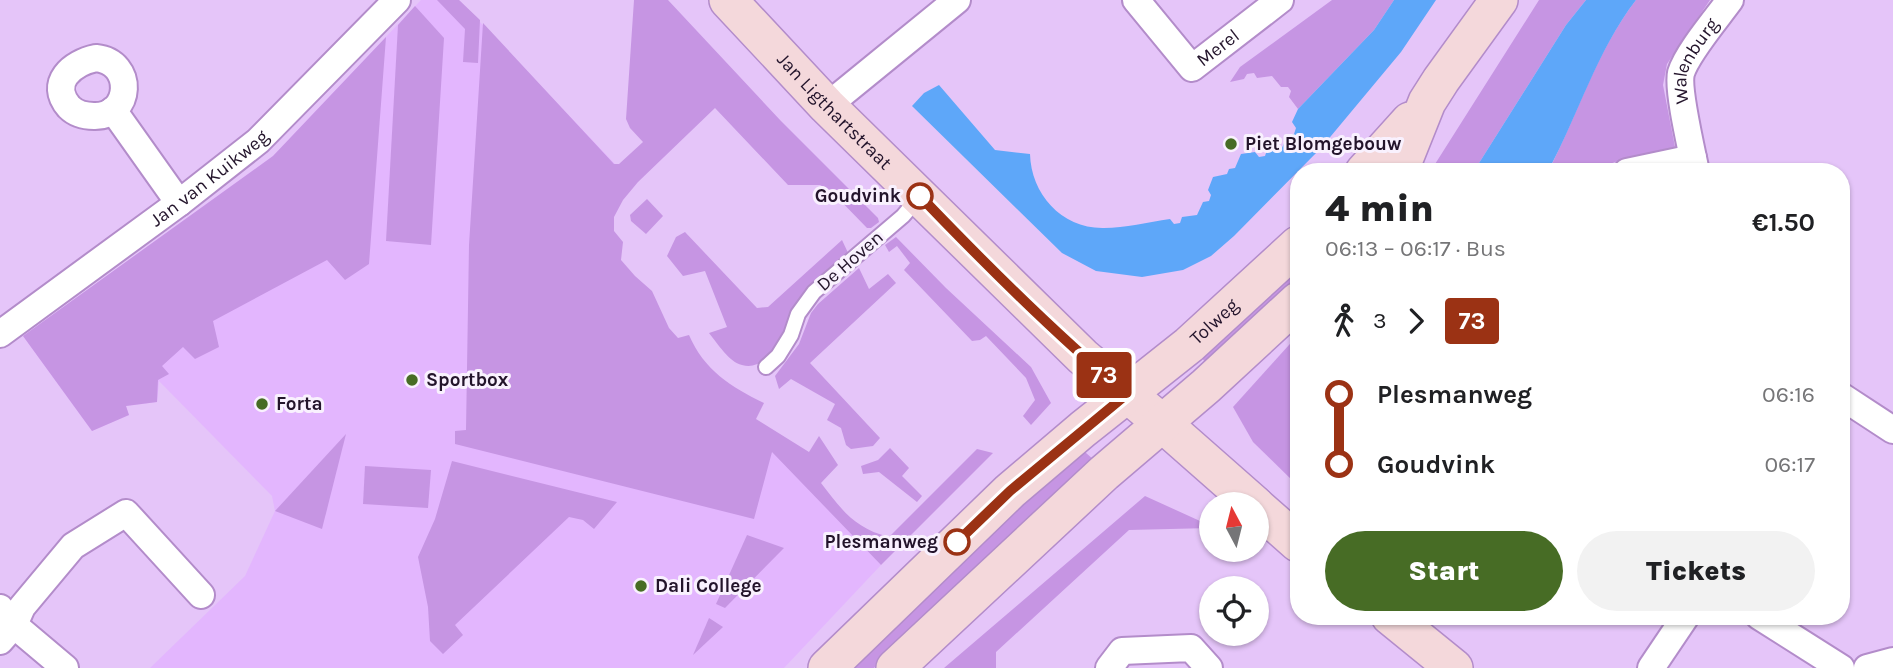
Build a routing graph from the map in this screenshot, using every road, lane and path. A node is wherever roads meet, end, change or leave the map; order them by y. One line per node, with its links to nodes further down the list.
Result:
1 (397, 0): 15 (street, Jan van Kuikweg)
2 (728, 0): 9 (main road, Jan Ligthartstraat)
3 (1136, 0): 4 (street, Merel)
4 (1280, 0)
5 (1499, 0): 8 (main road)
6 (1730, 0): 13 (street, Walenburg)
7 (943, 4): 9 (street)
8 (1434, 91): 11 (main road); 12 (main road)
9 (827, 106): 14 (main road, Jan Ligthartstraat)
10 (113, 110): 15 (street)
11 (1372, 163)
12 (1403, 163)
13 (1695, 163)
14 (920, 196): 19 (lane, De Hoven); 20 (main road, Jan Ligthartstraat)
15 (178, 204): 18 (street, Jan van Kuikweg)
16 (1290, 252): 20 (main road, Tolweg)
17 (1290, 308): 22 (main road)
18 (0, 334)
19 (766, 367)
20 (1127, 394): 22 (main road, Jan Ligthartstraat); 34 (main road)
21 (1850, 402): 23 (street)
22 (1163, 423): 24 (main road, Jan Ligthartstraat); 35 (main road)
23 (1893, 429)
24 (1240, 492)
25 (1269, 517): 26 (main road, Jan Ligthartstraat)
26 (1290, 536)
27 (201, 594): 28 (street)
28 (5, 625): 33 (street)
29 (1401, 625): 38 (main road)
30 (1680, 625): 39 (street)
31 (1773, 625): 40 (street)
32 (1893, 661): 41 (street)
33 (65, 668)
34 (827, 668)
35 (895, 668)
36 (1109, 668): 37 (street)
37 (1209, 668)
38 (1454, 668)
39 (1651, 668)
40 (1841, 668)
41 (1867, 668)

